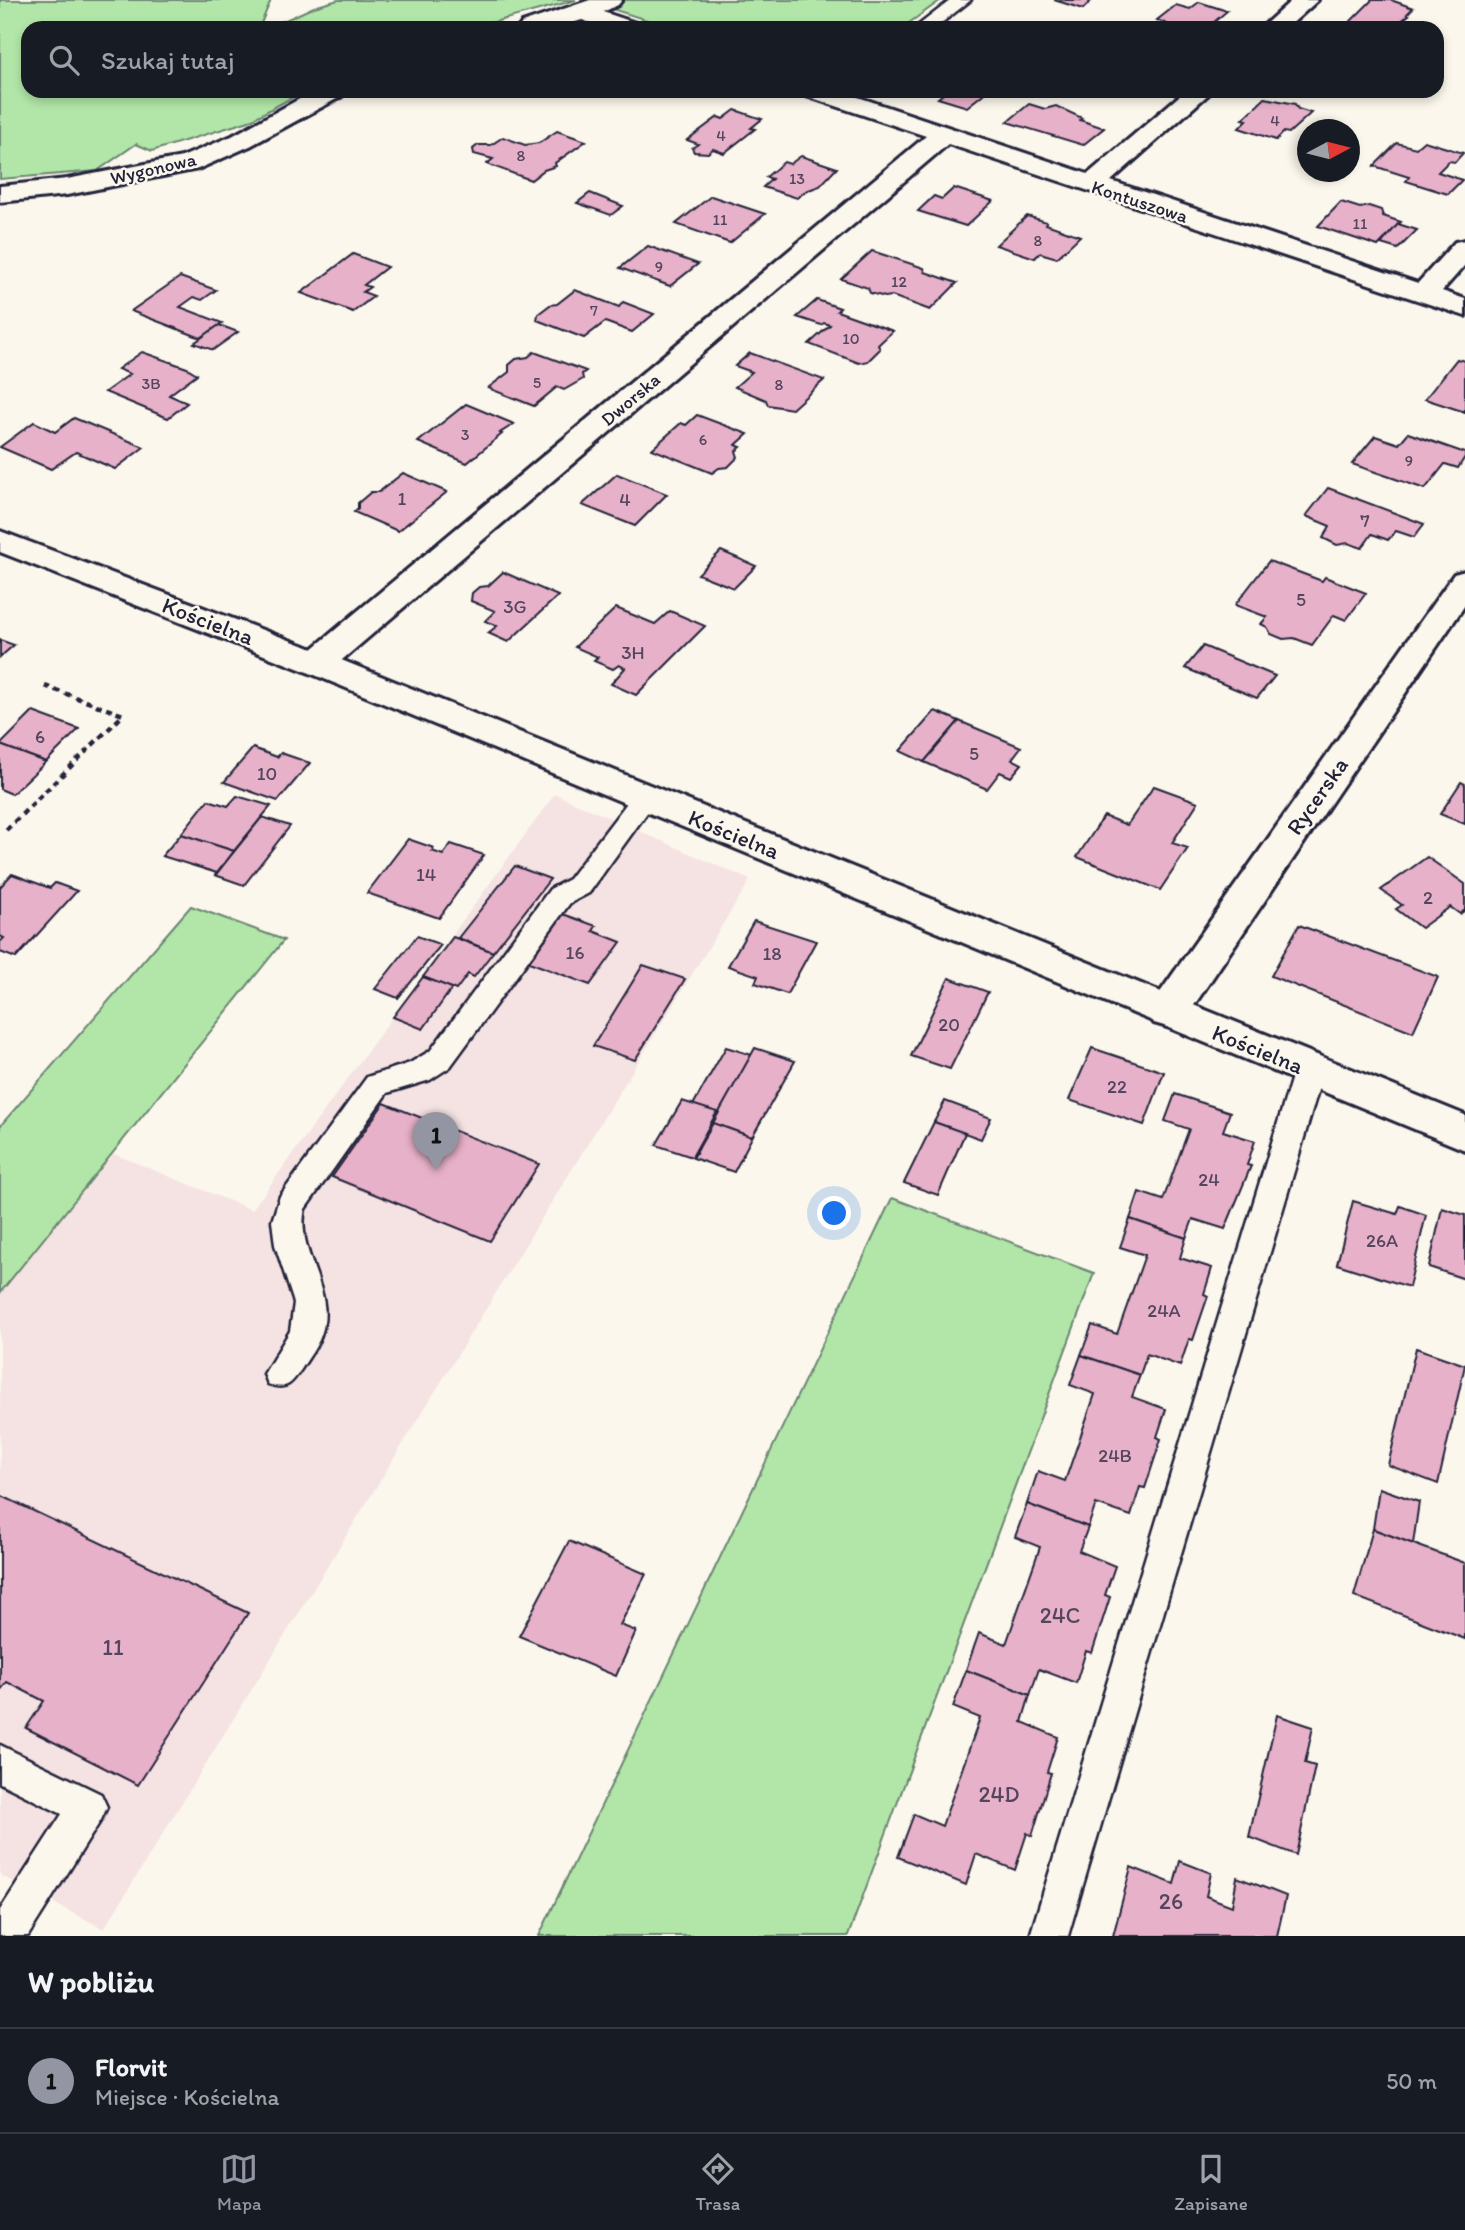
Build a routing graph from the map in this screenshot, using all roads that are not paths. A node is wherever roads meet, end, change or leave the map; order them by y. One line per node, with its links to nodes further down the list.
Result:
1 (610, 0): 4 (street)
2 (962, 0): 7 (lane)
3 (1306, 0): 8 (street)
4 (580, 12): 5 (street); 6 (street)
5 (552, 21)
6 (607, 21)
7 (934, 21)
8 (1281, 21)
9 (320, 98): 14 (street, Wygonowa)
10 (842, 98): 12 (street, Kontuszowa)
11 (1192, 98): 13 (street)
12 (944, 134): 13 (street, Kontuszowa); 20 (street, Dworska)
13 (1091, 185): 16 (street, Kontuszowa)
14 (0, 194)
15 (1465, 248): 16 (street)
16 (1423, 294): 17 (street, Kontuszowa)
17 (1465, 308)
18 (0, 541): 20 (street, Kościelna)
19 (1465, 581): 22 (street, Rycerska)
20 (317, 663): 21 (street, Kościelna)
21 (645, 797): 22 (street, Kościelna); 25 (lane)
22 (1168, 1012): 23 (street, Kościelna)
23 (1309, 1070): 24 (street, Kościelna); 28 (lane)
24 (1465, 1133)
25 (280, 1374)
26 (0, 1763): 27 (lane)
27 (6, 1936)
28 (1049, 1936)

